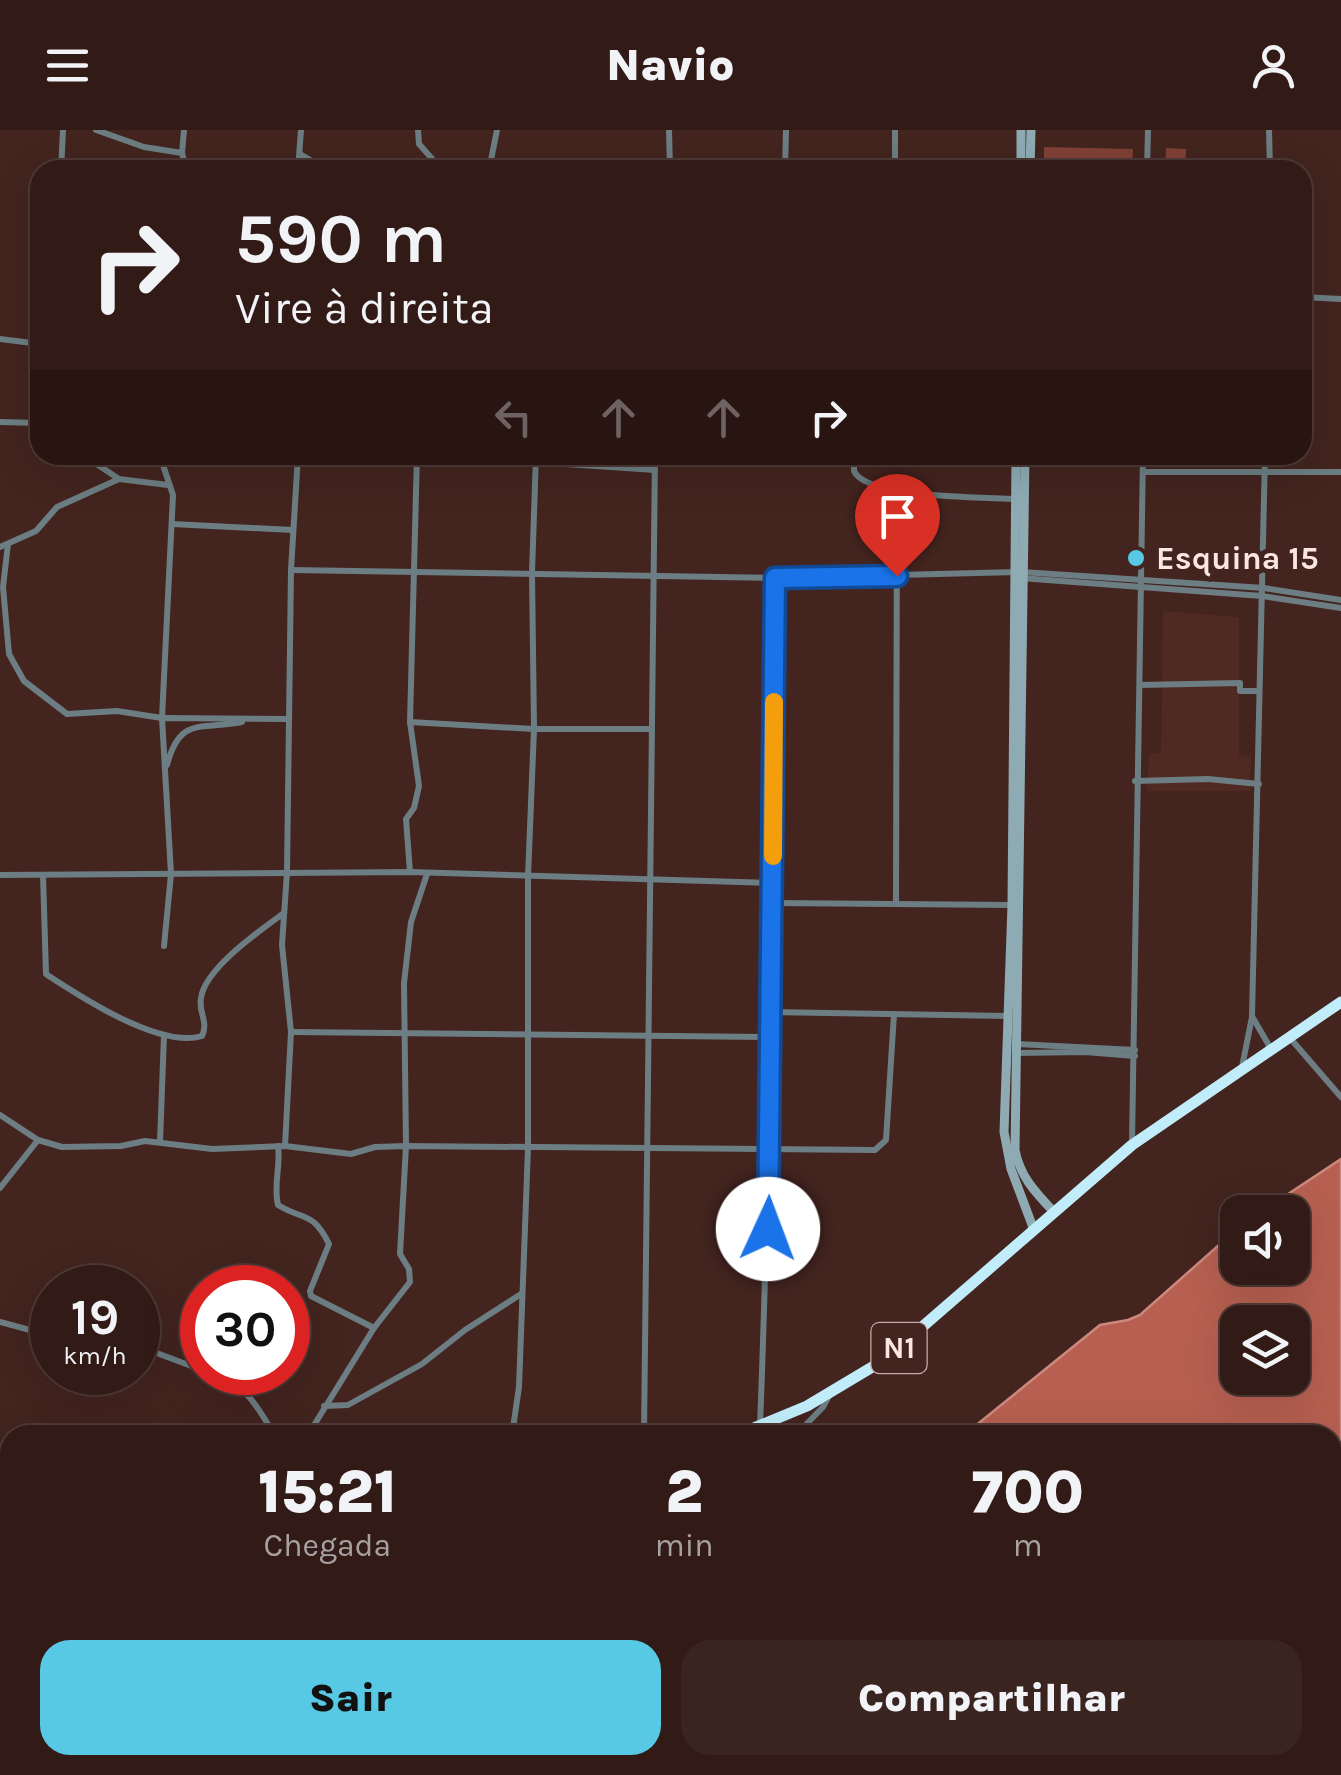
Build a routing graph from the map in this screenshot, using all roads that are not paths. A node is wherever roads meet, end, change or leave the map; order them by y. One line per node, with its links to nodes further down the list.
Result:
1 (63, 130): 16 (street)
2 (96, 130): 14 (street)
3 (184, 130): 14 (street)
4 (301, 130): 15 (street)
5 (418, 130): 20 (street)
6 (497, 130): 21 (street)
7 (670, 130): 22 (street)
8 (786, 130): 23 (street)
9 (895, 130): 24 (street)
10 (1021, 130): 25 (street)
11 (1031, 130): 26 (street)
12 (1148, 130): 27 (street)
13 (1269, 130): 28 (street)
14 (182, 153): 17 (street)
15 (299, 154): 18 (street); 19 (street)
16 (62, 160)
17 (184, 160)
18 (299, 160)
19 (310, 160)
20 (432, 160)
21 (491, 160)
22 (670, 160)
23 (785, 160)
24 (895, 160)
25 (1020, 160)
26 (1030, 160)
27 (1147, 160)
28 (1270, 160)
29 (1312, 298): 30 (street)
30 (1341, 299)
31 (0, 340): 32 (street)
32 (30, 343)
33 (0, 422): 34 (street)
34 (30, 423)
35 (98, 465): 51 (street)
36 (163, 465): 52 (street)
37 (297, 465): 56 (street)
38 (417, 465): 59 (street)
39 (536, 465): 60 (street)
40 (601, 465): 47 (street)
41 (655, 465): 47 (street)
42 (854, 465): 53 (street)
43 (1016, 465): 54 (street)
44 (1024, 465): 62 (street)
45 (1143, 465): 48 (street)
46 (1265, 465): 49 (street)
47 (655, 470): 61 (street)
48 (1143, 472): 49 (street); 65 (street)
49 (1265, 472): 50 (street); 66 (street)
50 (1341, 472)
51 (119, 479): 52 (street); 57 (street)
52 (169, 485): 55 (street)
53 (896, 493): 54 (street); 63 (street)
54 (1016, 499): 62 (street)
55 (172, 524): 56 (street); 71 (street)
56 (293, 530): 58 (street)
57 (4, 545): 71 (street)
58 (291, 570): 59 (street); 73 (street)
59 (414, 571): 60 (street); 74 (street)
60 (532, 573): 61 (street); 75 (street)
61 (654, 575): 64 (street); 76 (street)
62 (1015, 575): 63 (street); 65 (street); 91 (street); 106 (street)
63 (897, 576): 64 (street); 90 (street)
64 (775, 578): 88 (street)
65 (1140, 582): 66 (street); 69 (street)
66 (1263, 592): 67 (street); 68 (street); 70 (street)
67 (1341, 600)
68 (1341, 608)
69 (1140, 685): 70 (street); 78 (street)
70 (1259, 691): 79 (street)
71 (162, 718): 72 (street); 77 (street)
72 (252, 719): 73 (street); 77 (street)
73 (288, 720): 80 (street)
74 (410, 722): 75 (street); 81 (street)
75 (534, 729): 76 (street); 87 (street)
76 (652, 729): 86 (street)
77 (165, 781): 82 (street)
78 (1135, 781): 79 (street); 108 (street)
79 (1259, 784): 98 (street)
80 (287, 872): 81 (street); 82 (street); 92 (street)
81 (410, 872): 83 (street)
82 (171, 874): 85 (street); 93 (street)
83 (428, 874): 87 (street); 99 (street)
84 (0, 875): 85 (street)
85 (43, 876): 102 (street)
86 (650, 877): 87 (street); 88 (street); 103 (street)
87 (528, 878): 101 (street)
88 (772, 883): 89 (street)
89 (773, 903): 90 (street); 95 (street)
90 (896, 903): 91 (street)
91 (1012, 905): 97 (street)
92 (284, 913): 100 (street); 102 (street)
93 (164, 946)
94 (1341, 1002): 105 (highway, N1)
95 (769, 1012): 96 (street); 104 (street)
96 (894, 1014): 97 (street); 119 (street)
97 (1009, 1016): 122 (street)
98 (1252, 1017): 107 (street); 109 (street)
99 (406, 1031): 100 (street); 101 (street); 116 (street)
100 (290, 1032): 115 (street)
101 (526, 1033): 103 (street); 117 (street)
102 (164, 1035): 113 (street)
103 (648, 1037): 104 (street); 118 (street)
104 (770, 1037): 119 (street)
105 (1290, 1037): 107 (highway, N1); 110 (street)
106 (1015, 1048): 108 (street); 121 (street)
107 (1271, 1049): 109 (highway, N1)
108 (1135, 1053): 114 (street)
109 (1242, 1068): 114 (highway, N1)
110 (1341, 1097)
111 (0, 1115): 112 (street)
112 (38, 1140): 113 (street); 120 (street)
113 (160, 1142): 115 (street)
114 (1132, 1145): 121 (highway, N1)
115 (282, 1146): 116 (street); 125 (street)
116 (406, 1146): 117 (street); 125 (street)
117 (528, 1148): 118 (street); 123 (street)
118 (648, 1149): 119 (street); 133 (street)
119 (770, 1150): 134 (street)
120 (0, 1188)
121 (1052, 1214): 122 (highway, N1)
122 (1036, 1228): 127 (highway, N1)
123 (522, 1293): 129 (street); 132 (street)
124 (0, 1322): 126 (street)
125 (374, 1328): 129 (street)
126 (30, 1330)
127 (830, 1394): 135 (highway, N1); 136 (street)
128 (248, 1395): 130 (street)
129 (324, 1406): 131 (street)
130 (268, 1425)
131 (314, 1425)
132 (513, 1425)
133 (644, 1425)
134 (750, 1425)
135 (765, 1425)
136 (806, 1425)

